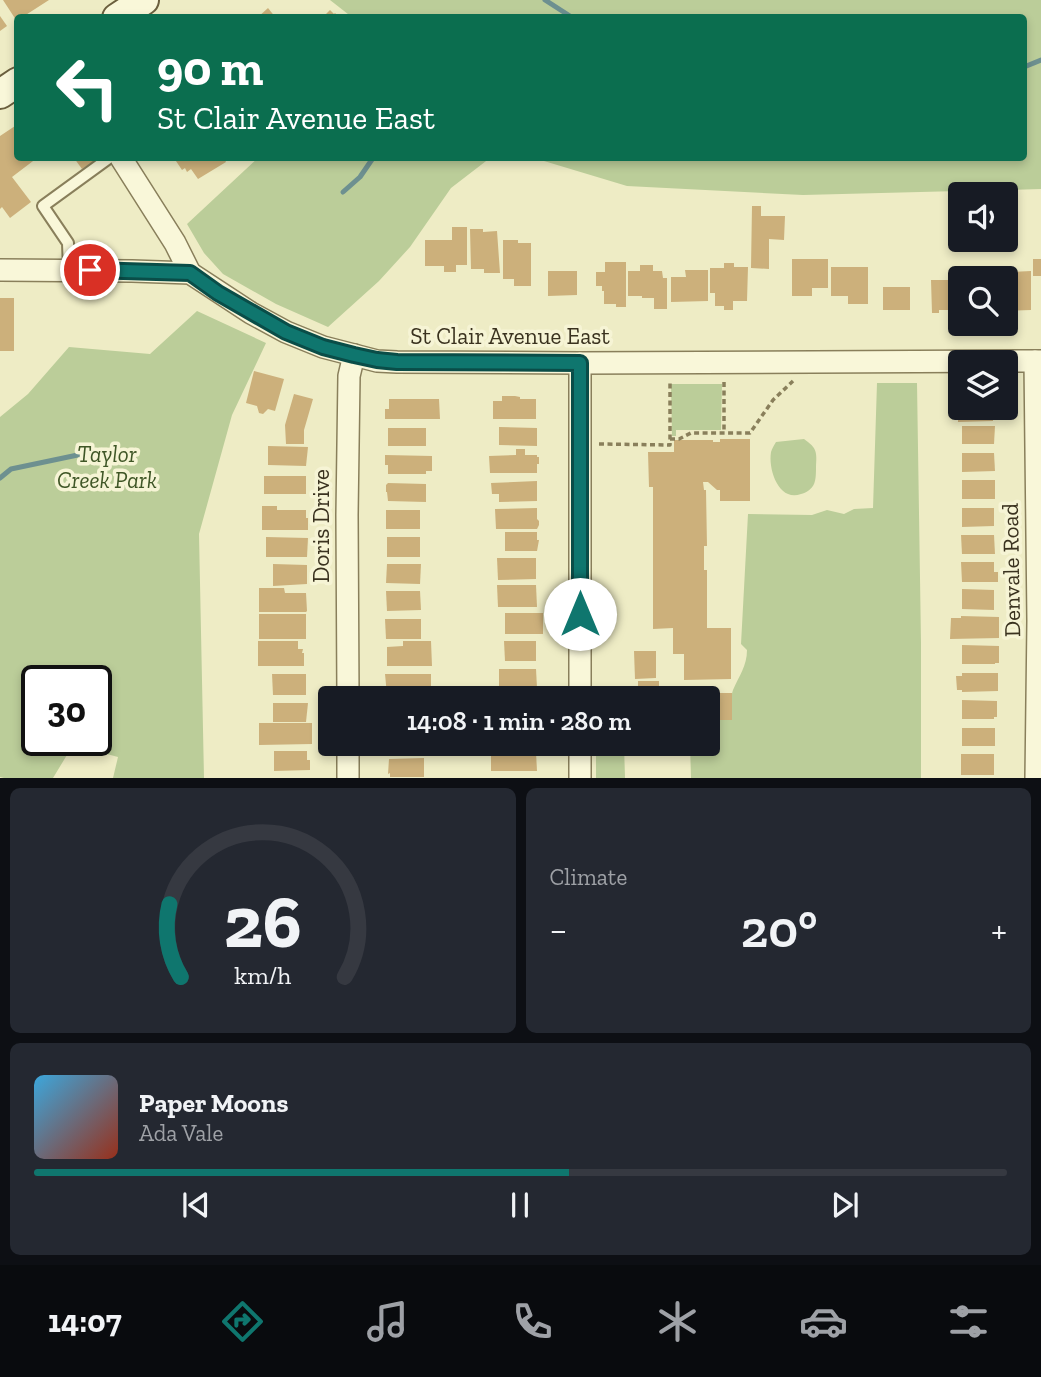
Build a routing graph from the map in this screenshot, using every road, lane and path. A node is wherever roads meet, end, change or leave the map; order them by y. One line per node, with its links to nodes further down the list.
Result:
1 (144, 0): 2 (main road)
2 (123, 14)
3 (106, 161): 6 (lane)
4 (123, 161): 7 (street)
5 (0, 270): 6 (street)
6 (69, 270): 7 (street)
7 (190, 273): 8 (street, St Clair Avenue East)
8 (354, 355): 10 (street, St Clair Avenue East); 18 (street, Doris Drive)
9 (1038, 361): 10 (street, St Clair Avenue East); 17 (street, Denvale Road)
10 (580, 363): 19 (street)
11 (670, 382): 15 (path)
12 (724, 382): 14 (path)
13 (793, 382): 14 (path)
14 (724, 433): 15 (path)
15 (670, 439): 16 (path)
16 (594, 444)
17 (1040, 621): 24 (street, Denvale Road)
18 (348, 686)
19 (580, 686)
20 (348, 756): 22 (street)
21 (580, 756): 23 (street)
22 (348, 778)
23 (580, 778)
24 (1036, 778)

